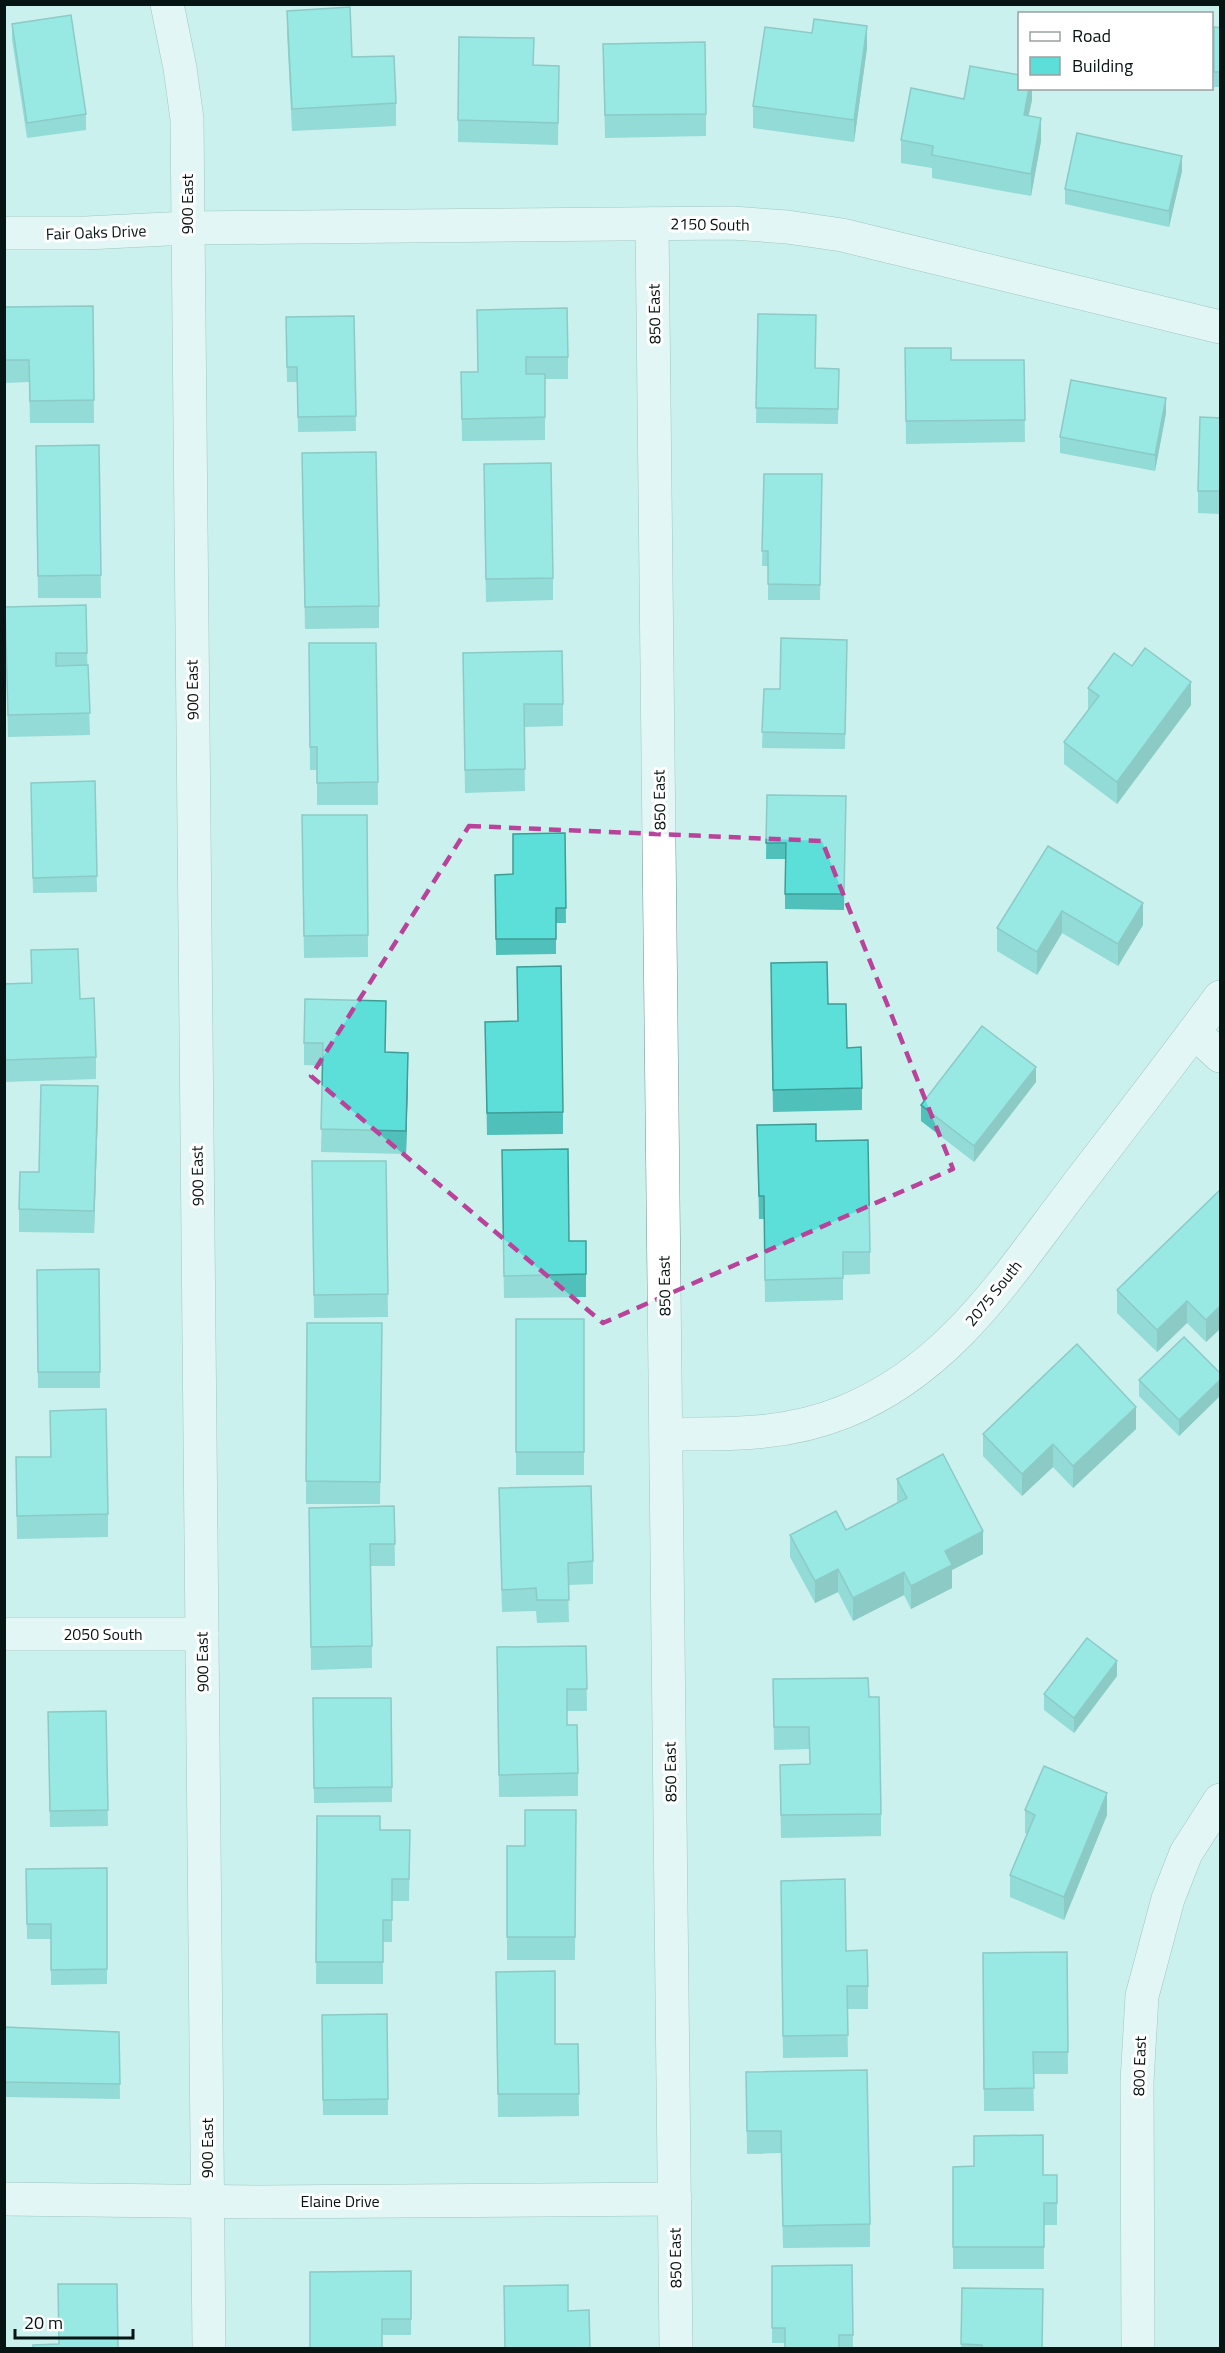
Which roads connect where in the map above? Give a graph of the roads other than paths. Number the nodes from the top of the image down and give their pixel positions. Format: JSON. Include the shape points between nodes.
{"nodes":[{"id":1,"x":167,"y":4,"type":"edge"},
{"id":2,"x":652,"y":224,"type":"junction"},
{"id":3,"x":187,"y":228,"type":"junction"},
{"id":4,"x":4,"y":233,"type":"edge"},
{"id":5,"x":1221,"y":327,"type":"edge"},
{"id":6,"x":1221,"y":997,"type":"edge"},
{"id":7,"x":1194,"y":1032,"type":"junction"},
{"id":8,"x":1221,"y":1056,"type":"edge"},
{"id":9,"x":666,"y":1434,"type":"junction"},
{"id":10,"x":4,"y":1634,"type":"edge"},
{"id":11,"x":202,"y":1634,"type":"junction"},
{"id":12,"x":1221,"y":1800,"type":"edge"},
{"id":13,"x":4,"y":2199,"type":"edge"},
{"id":14,"x":675,"y":2199,"type":"junction"},
{"id":15,"x":207,"y":2202,"type":"junction"},
{"id":16,"x":209,"y":2349,"type":"edge"},
{"id":17,"x":676,"y":2349,"type":"edge"},
{"id":18,"x":1138,"y":2349,"type":"edge"}],
"edges":[{"from":1,"to":3,"type":"street","name":"900 East","via":[[187,119]]},
{"from":2,"to":3,"type":"street","name":"2150 South"},
{"from":2,"to":5,"type":"street","name":"2150 South","via":[[732,223],[842,235]]},
{"from":2,"to":9,"type":"street","name":"850 East"},
{"from":3,"to":4,"type":"street","name":"Fair Oaks Drive"},
{"from":3,"to":11,"type":"street","name":"900 East"},
{"from":6,"to":7,"type":"street","name":"2075 South"},
{"from":7,"to":8,"type":"street"},
{"from":7,"to":9,"type":"street","name":"2075 South","via":[[981,1310],[906,1380],[844,1412],[789,1428],[742,1434]]},
{"from":9,"to":14,"type":"street","name":"850 East"},
{"from":10,"to":11,"type":"street","name":"2050 South"},
{"from":11,"to":15,"type":"street","name":"900 East"},
{"from":12,"to":18,"type":"street","name":"800 East","via":[[1186,1853],[1168,1899],[1143,1996],[1137,2082]]},
{"from":13,"to":15,"type":"street","name":"Elaine Drive"},
{"from":14,"to":15,"type":"street","name":"Elaine Drive"},
{"from":14,"to":17,"type":"street","name":"850 East"},
{"from":15,"to":16,"type":"street","name":"900 East"}]}
